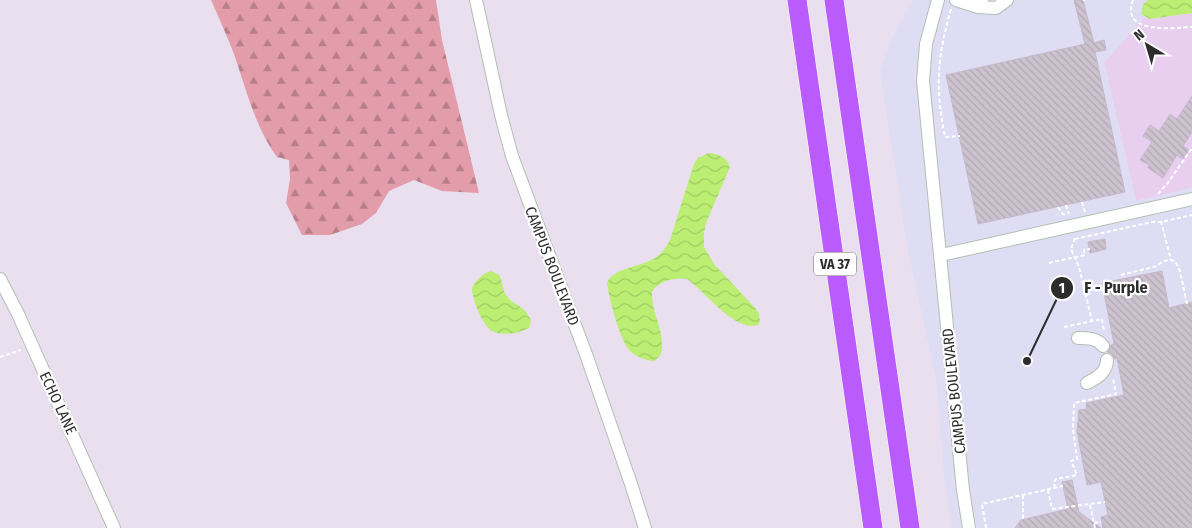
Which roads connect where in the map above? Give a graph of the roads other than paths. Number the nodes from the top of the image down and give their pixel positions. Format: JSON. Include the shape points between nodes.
{"nodes":[{"id":1,"x":476,"y":0,"type":"edge"},
{"id":2,"x":797,"y":0,"type":"edge"},
{"id":3,"x":834,"y":0,"type":"edge"},
{"id":4,"x":938,"y":0,"type":"edge"},
{"id":5,"x":1007,"y":0,"type":"edge"},
{"id":6,"x":954,"y":4,"type":"edge"},
{"id":7,"x":980,"y":4,"type":"edge"},
{"id":8,"x":1192,"y":200,"type":"edge"},
{"id":9,"x":941,"y":255,"type":"junction"},
{"id":10,"x":0,"y":279,"type":"edge"},
{"id":11,"x":1078,"y":338,"type":"dead end"},
{"id":12,"x":1104,"y":342,"type":"road end"},
{"id":13,"x":1109,"y":366,"type":"road end"},
{"id":14,"x":1087,"y":383,"type":"dead end"},
{"id":15,"x":114,"y":528,"type":"edge"},
{"id":16,"x":645,"y":528,"type":"edge"},
{"id":17,"x":873,"y":528,"type":"edge"},
{"id":18,"x":910,"y":528,"type":"edge"},
{"id":19,"x":969,"y":528,"type":"edge"}],
"edges":[{"from":1,"to":16,"type":"street","name":"CAMPUS BOULEVARD","via":[[513,162],[586,357]]},
{"from":2,"to":17,"type":"highway","number":"VA 37"},
{"from":3,"to":18,"type":"highway","number":"VA 37"},
{"from":4,"to":9,"type":"street","name":"CAMPUS BOULEVARD","via":[[926,44],[923,81]]},
{"from":5,"to":7,"type":"street","via":[[996,8]]},
{"from":6,"to":7,"type":"street"},
{"from":8,"to":9,"type":"street"},
{"from":9,"to":19,"type":"street","name":"CAMPUS BOULEVARD"},
{"from":10,"to":15,"type":"street","name":"ECHO LANE"},
{"from":11,"to":12,"type":"street"},
{"from":13,"to":14,"type":"street"}]}
